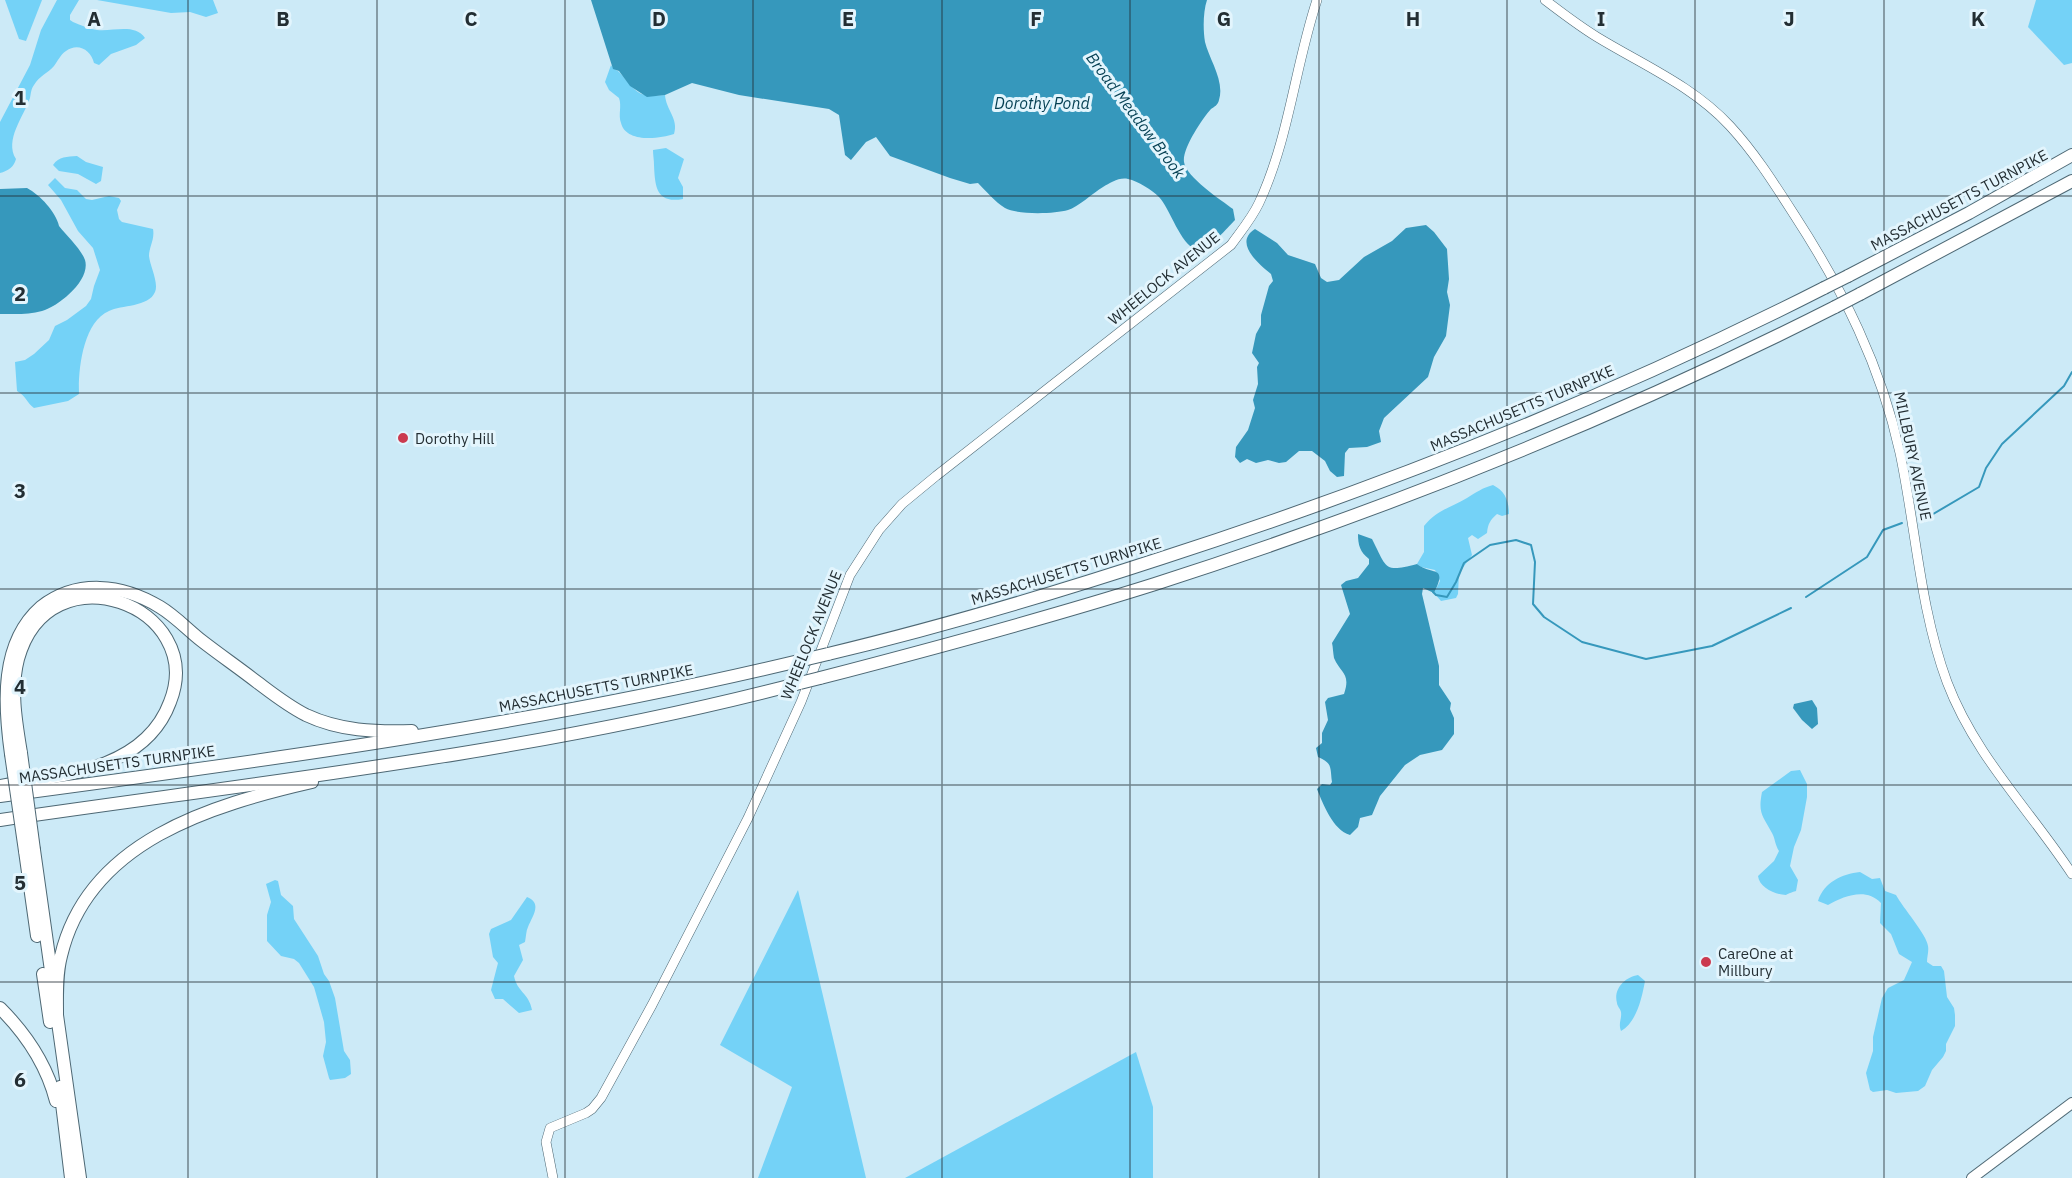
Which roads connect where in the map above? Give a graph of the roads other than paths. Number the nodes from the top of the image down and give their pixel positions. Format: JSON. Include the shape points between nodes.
{"nodes":[{"id":1,"x":1317,"y":0,"type":"edge"},
{"id":2,"x":1545,"y":0,"type":"edge"},
{"id":3,"x":2072,"y":155,"type":"edge"},
{"id":4,"x":2072,"y":181,"type":"edge"},
{"id":5,"x":461,"y":729,"type":"junction"},
{"id":6,"x":16,"y":754,"type":"junction"},
{"id":7,"x":407,"y":761,"type":"junction"},
{"id":8,"x":0,"y":786,"type":"edge"},
{"id":9,"x":0,"y":796,"type":"edge"},
{"id":10,"x":0,"y":820,"type":"edge"},
{"id":11,"x":30,"y":850,"type":"junction"},
{"id":12,"x":2072,"y":874,"type":"edge"},
{"id":13,"x":0,"y":1008,"type":"edge"},
{"id":14,"x":57,"y":1014,"type":"junction"},
{"id":15,"x":2072,"y":1103,"type":"edge"},
{"id":16,"x":65,"y":1138,"type":"junction"},
{"id":17,"x":71,"y":1178,"type":"edge"},
{"id":18,"x":81,"y":1178,"type":"edge"},
{"id":19,"x":553,"y":1178,"type":"edge"},
{"id":20,"x":1971,"y":1178,"type":"edge"}],
"edges":[{"from":1,"to":19,"type":"street","name":"WHEELOCK AVENUE","via":[[1272,172],[1259,204],[1231,245],[902,504],[864,552],[843,591],[801,702],[758,797],[638,1032],[592,1109],[548,1131]]},
{"from":2,"to":12,"type":"street","name":"MILLBURY AVENUE","via":[[1598,38],[1681,85],[1710,107],[1751,151],[1826,265],[1864,340],[1886,399],[1927,605],[1948,683],[1988,761]]},
{"from":3,"to":5,"type":"highway","name":"MASSACHUSETTS TURNPIKE","bridge":true,"via":[[1970,213],[1725,336],[1594,396],[1313,507],[1081,585],[828,654],[694,685]]},
{"from":4,"to":7,"type":"highway","bridge":true,"via":[[1860,294],[1624,406],[1517,452],[1247,554],[1077,608],[800,683],[575,732]]},
{"from":5,"to":6,"type":"highway","via":[[354,730],[329,725],[290,707],[161,608],[121,590],[86,588],[49,601],[14,640],[4,679],[5,710]]},
{"from":5,"to":9,"type":"highway","name":"MASSACHUSETTS TURNPIKE"},
{"from":6,"to":8,"type":"highway","via":[[14,680],[25,639],[35,624],[64,603],[87,597],[122,602],[149,617],[168,644],[175,672],[173,696],[156,729],[140,744],[106,762],[68,774]]},
{"from":6,"to":11,"type":"highway","bridge":true},
{"from":7,"to":10,"type":"highway"},
{"from":7,"to":14,"type":"highway","via":[[226,804],[159,834],[128,855],[94,887],[72,922],[58,972]]},
{"from":11,"to":14,"type":"highway"},
{"from":11,"to":16,"type":"highway"},
{"from":13,"to":16,"type":"highway","via":[[42,1065]]},
{"from":14,"to":18,"type":"highway"},
{"from":15,"to":20,"type":"main road"},
{"from":16,"to":17,"type":"highway"}]}
